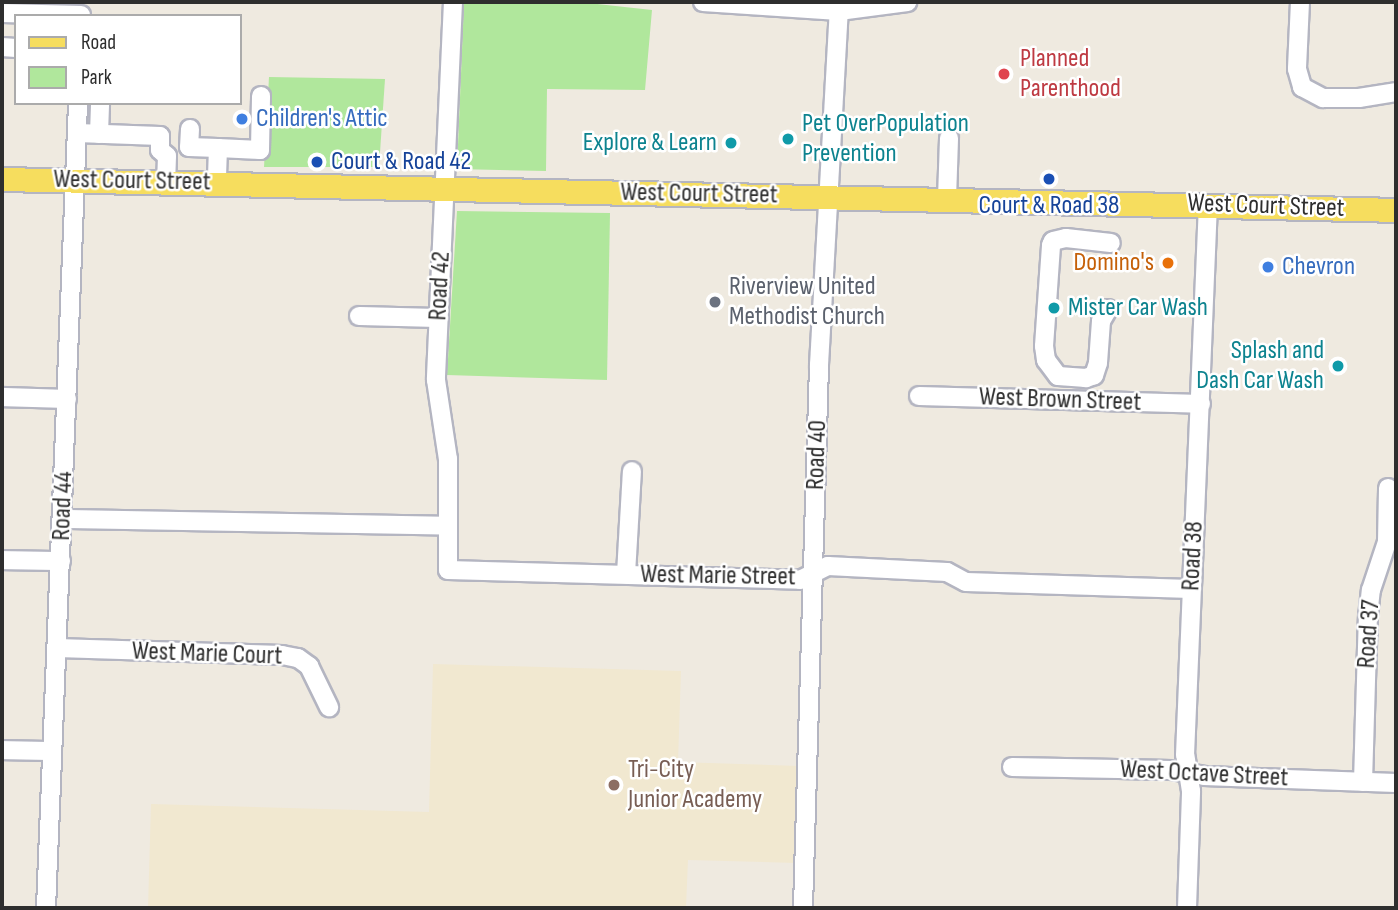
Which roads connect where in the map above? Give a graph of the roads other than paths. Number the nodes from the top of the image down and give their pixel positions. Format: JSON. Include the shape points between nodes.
{"nodes":[{"id":1,"x":453,"y":2,"type":"edge"},
{"id":2,"x":703,"y":2,"type":"edge"},
{"id":3,"x":908,"y":2,"type":"edge"},
{"id":4,"x":1300,"y":2,"type":"edge"},
{"id":5,"x":839,"y":6,"type":"edge"},
{"id":6,"x":2,"y":13,"type":"edge"},
{"id":7,"x":42,"y":14,"type":"edge"},
{"id":8,"x":1396,"y":92,"type":"edge"},
{"id":9,"x":261,"y":96,"type":"dead end"},
{"id":10,"x":78,"y":105,"type":"edge"},
{"id":11,"x":100,"y":105,"type":"edge"},
{"id":12,"x":190,"y":129,"type":"dead end"},
{"id":13,"x":77,"y":133,"type":"junction"},
{"id":14,"x":99,"y":134,"type":"junction"},
{"id":15,"x":949,"y":138,"type":"dead end"},
{"id":16,"x":218,"y":148,"type":"junction"},
{"id":17,"x":2,"y":179,"type":"edge"},
{"id":18,"x":75,"y":180,"type":"junction"},
{"id":19,"x":166,"y":182,"type":"junction"},
{"id":20,"x":217,"y":183,"type":"junction"},
{"id":21,"x":444,"y":190,"type":"junction"},
{"id":22,"x":829,"y":196,"type":"junction"},
{"id":23,"x":947,"y":198,"type":"junction"},
{"id":24,"x":1208,"y":204,"type":"junction"},
{"id":25,"x":1396,"y":210,"type":"edge"},
{"id":26,"x":1111,"y":243,"type":"dead end"},
{"id":27,"x":1108,"y":309,"type":"dead end"},
{"id":28,"x":359,"y":316,"type":"dead end"},
{"id":29,"x":438,"y":318,"type":"junction"},
{"id":30,"x":919,"y":396,"type":"dead end"},
{"id":31,"x":2,"y":397,"type":"edge"},
{"id":32,"x":67,"y":399,"type":"junction"},
{"id":33,"x":1201,"y":404,"type":"junction"},
{"id":34,"x":632,"y":471,"type":"dead end"},
{"id":35,"x":1388,"y":488,"type":"dead end"},
{"id":36,"x":63,"y":519,"type":"junction"},
{"id":37,"x":448,"y":526,"type":"junction"},
{"id":38,"x":2,"y":559,"type":"edge"},
{"id":39,"x":61,"y":561,"type":"junction"},
{"id":40,"x":448,"y":570,"type":"joint"},
{"id":41,"x":626,"y":574,"type":"junction"},
{"id":42,"x":813,"y":574,"type":"junction"},
{"id":43,"x":1191,"y":589,"type":"junction"},
{"id":44,"x":57,"y":648,"type":"junction"},
{"id":45,"x":329,"y":707,"type":"dead end"},
{"id":46,"x":2,"y":750,"type":"edge"},
{"id":47,"x":52,"y":751,"type":"junction"},
{"id":48,"x":1012,"y":767,"type":"dead end"},
{"id":49,"x":1188,"y":773,"type":"junction"},
{"id":50,"x":1363,"y":782,"type":"junction"},
{"id":51,"x":1396,"y":783,"type":"edge"},
{"id":52,"x":46,"y":908,"type":"edge"},
{"id":53,"x":803,"y":908,"type":"edge"},
{"id":54,"x":1187,"y":908,"type":"edge"}],
"edges":[{"from":1,"to":21,"type":"street","name":"Road 42"},
{"from":2,"to":5,"type":"street"},
{"from":3,"to":5,"type":"street"},
{"from":4,"to":8,"type":"street","via":[[1297,69],[1302,87],[1324,98]]},
{"from":5,"to":22,"type":"street","name":"Road 40"},
{"from":6,"to":7,"type":"street"},
{"from":9,"to":16,"type":"street","via":[[260,150]]},
{"from":10,"to":13,"type":"street","name":"Road 44"},
{"from":11,"to":14,"type":"street"},
{"from":12,"to":16,"type":"street","via":[[189,147]]},
{"from":13,"to":14,"type":"street"},
{"from":13,"to":18,"type":"street","name":"Road 44"},
{"from":14,"to":19,"type":"street","via":[[160,136],[160,150],[167,156]]},
{"from":15,"to":23,"type":"street"},
{"from":16,"to":20,"type":"street"},
{"from":17,"to":18,"type":"main road","name":"West Court Street"},
{"from":18,"to":19,"type":"main road","name":"West Court Street"},
{"from":18,"to":32,"type":"street","name":"Road 44"},
{"from":19,"to":20,"type":"main road","name":"West Court Street"},
{"from":20,"to":21,"type":"main road","name":"West Court Street"},
{"from":21,"to":22,"type":"main road","name":"West Court Street"},
{"from":21,"to":29,"type":"street","name":"Road 42"},
{"from":22,"to":23,"type":"main road","name":"West Court Street"},
{"from":22,"to":42,"type":"street","name":"Road 40"},
{"from":23,"to":24,"type":"main road","name":"West Court Street"},
{"from":24,"to":25,"type":"main road","name":"West Court Street"},
{"from":24,"to":33,"type":"street","name":"Road 38"},
{"from":26,"to":27,"type":"street","via":[[1058,239],[1051,245],[1044,346],[1045,360],[1054,373],[1094,375],[1101,321]]},
{"from":28,"to":29,"type":"street"},
{"from":29,"to":37,"type":"street","name":"Road 42","via":[[436,380],[448,458]]},
{"from":30,"to":33,"type":"street","name":"West Brown Street"},
{"from":31,"to":32,"type":"street"},
{"from":32,"to":36,"type":"street","name":"Road 44"},
{"from":33,"to":43,"type":"street","name":"Road 38"},
{"from":34,"to":41,"type":"street"},
{"from":35,"to":50,"type":"street","name":"Road 37","via":[[1387,542],[1371,590],[1368,617]]},
{"from":36,"to":37,"type":"street"},
{"from":36,"to":39,"type":"street","name":"Road 44"},
{"from":37,"to":40,"type":"street","name":"Road 42"},
{"from":38,"to":39,"type":"street"},
{"from":39,"to":44,"type":"street","name":"Road 44"},
{"from":40,"to":41,"type":"street","name":"West Marie Street"},
{"from":41,"to":42,"type":"street","name":"West Marie Street","via":[[800,580]]},
{"from":42,"to":43,"type":"street","name":"West Marie Street","via":[[828,566],[947,572],[966,582]]},
{"from":42,"to":53,"type":"street","name":"Road 40"},
{"from":43,"to":49,"type":"street","name":"Road 38"},
{"from":44,"to":45,"type":"street","name":"West Marie Court","via":[[290,656],[309,666]]},
{"from":44,"to":47,"type":"street","name":"Road 44"},
{"from":46,"to":47,"type":"street"},
{"from":47,"to":52,"type":"street","name":"Road 44"},
{"from":48,"to":49,"type":"street","name":"West Octave Street"},
{"from":49,"to":50,"type":"street","name":"West Octave Street"},
{"from":49,"to":54,"type":"street","name":"Road 38"},
{"from":50,"to":51,"type":"street","name":"West Octave Street"}]}
